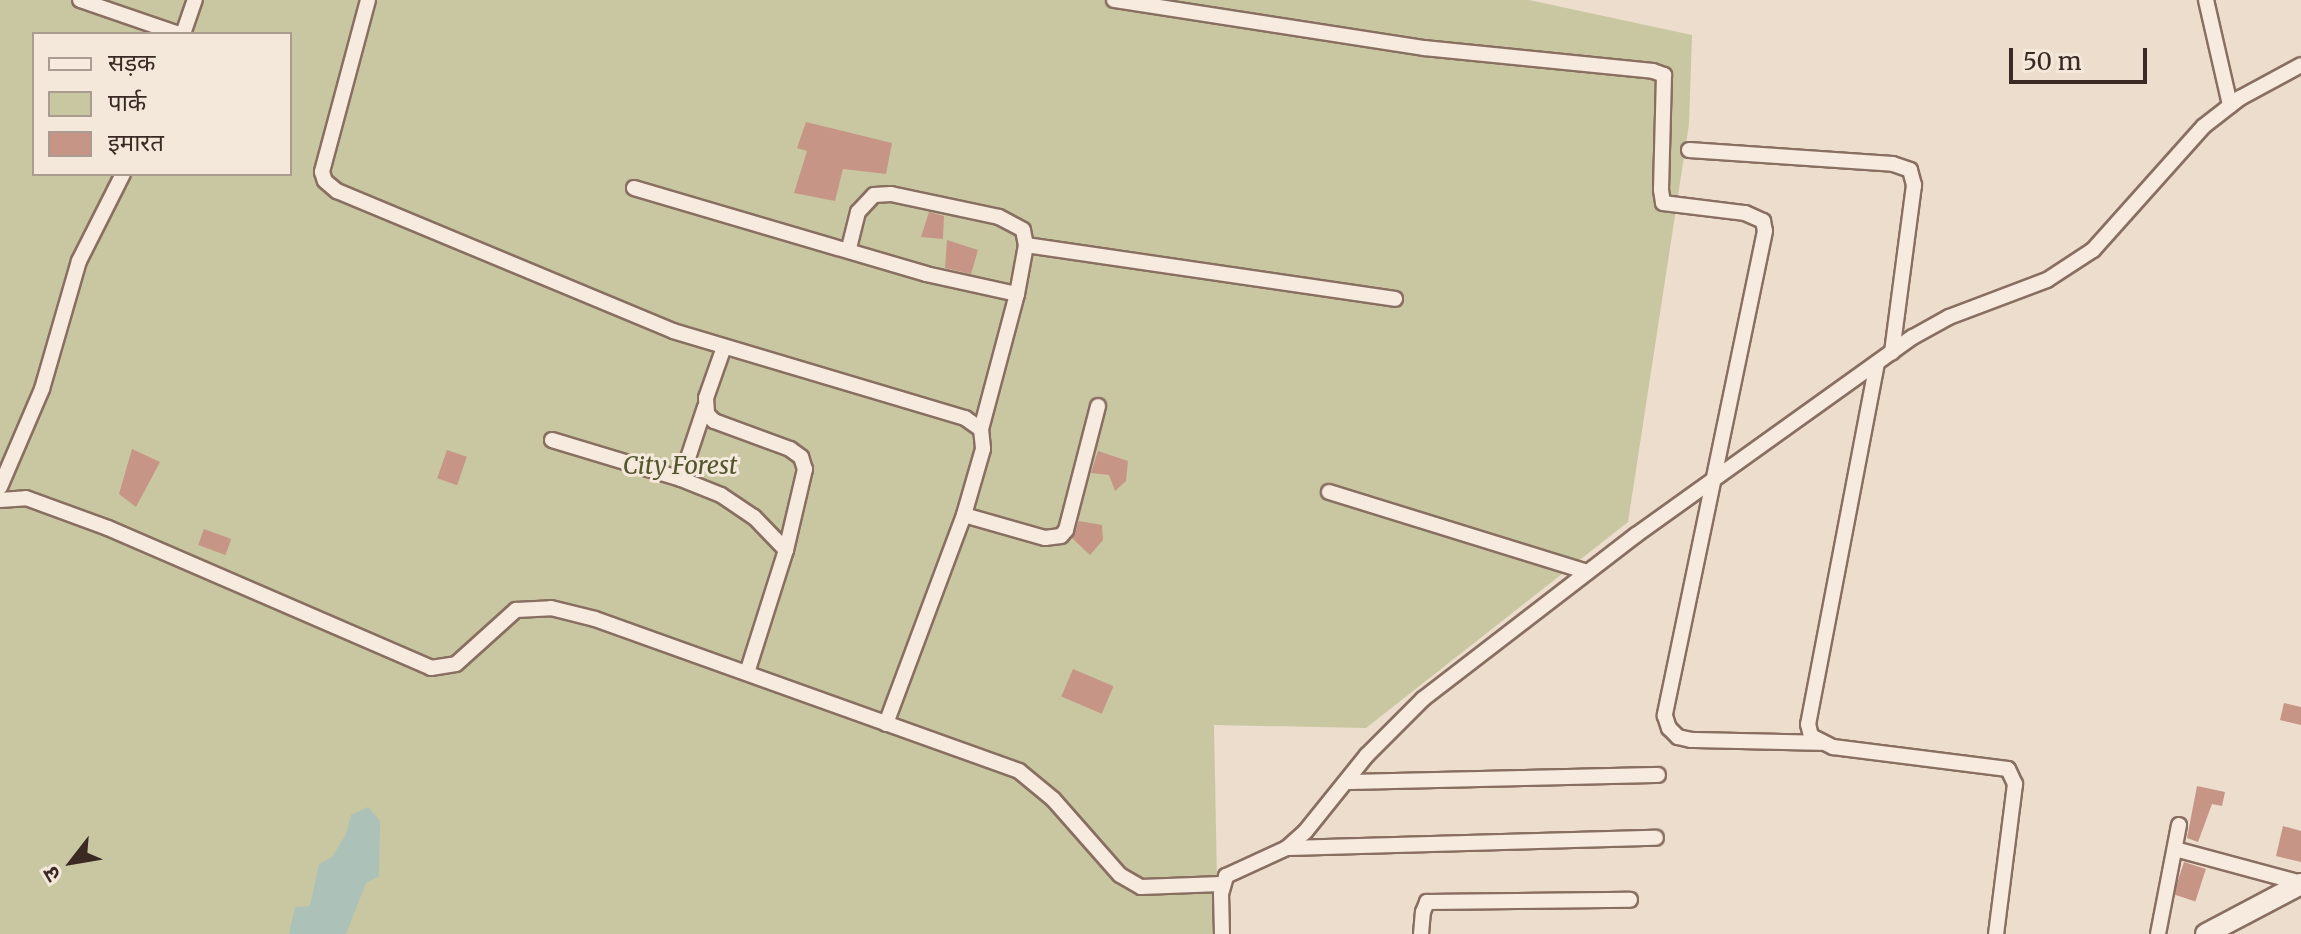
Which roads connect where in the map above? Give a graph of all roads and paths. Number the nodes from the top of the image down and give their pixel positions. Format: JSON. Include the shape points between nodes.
{"nodes":[{"id":1,"x":80,"y":0,"type":"edge"},
{"id":2,"x":195,"y":0,"type":"edge"},
{"id":3,"x":368,"y":0,"type":"edge"},
{"id":4,"x":1117,"y":0,"type":"edge"},
{"id":5,"x":2206,"y":0,"type":"edge"},
{"id":6,"x":175,"y":32,"type":"edge"},
{"id":7,"x":182,"y":32,"type":"edge"},
{"id":8,"x":2301,"y":65,"type":"edge"},
{"id":9,"x":2230,"y":105,"type":"junction"},
{"id":10,"x":1689,"y":150,"type":"dead end"},
{"id":11,"x":122,"y":176,"type":"edge"},
{"id":12,"x":634,"y":188,"type":"dead end"},
{"id":13,"x":1026,"y":245,"type":"junction"},
{"id":14,"x":849,"y":248,"type":"junction"},
{"id":15,"x":1017,"y":294,"type":"junction"},
{"id":16,"x":1395,"y":299,"type":"dead end"},
{"id":17,"x":724,"y":347,"type":"junction"},
{"id":18,"x":1892,"y":353,"type":"junction"},
{"id":19,"x":1877,"y":363,"type":"junction"},
{"id":20,"x":1098,"y":406,"type":"dead end"},
{"id":21,"x":705,"y":407,"type":"junction"},
{"id":22,"x":981,"y":429,"type":"junction"},
{"id":23,"x":552,"y":440,"type":"dead end"},
{"id":24,"x":1716,"y":477,"type":"junction"},
{"id":25,"x":681,"y":479,"type":"junction"},
{"id":26,"x":0,"y":487,"type":"edge"},
{"id":27,"x":1329,"y":492,"type":"dead end"},
{"id":28,"x":0,"y":500,"type":"edge"},
{"id":29,"x":964,"y":515,"type":"junction"},
{"id":30,"x":786,"y":550,"type":"junction"},
{"id":31,"x":1587,"y":572,"type":"junction"},
{"id":32,"x":747,"y":673,"type":"junction"},
{"id":33,"x":886,"y":724,"type":"junction"},
{"id":34,"x":1821,"y":743,"type":"junction"},
{"id":35,"x":1658,"y":775,"type":"dead end"},
{"id":36,"x":1346,"y":782,"type":"junction"},
{"id":37,"x":2179,"y":825,"type":"dead end"},
{"id":38,"x":1656,"y":838,"type":"dead end"},
{"id":39,"x":1287,"y":848,"type":"junction"},
{"id":40,"x":2175,"y":849,"type":"junction"},
{"id":41,"x":1221,"y":884,"type":"junction"},
{"id":42,"x":2301,"y":884,"type":"edge"},
{"id":43,"x":1630,"y":900,"type":"dead end"},
{"id":44,"x":1222,"y":934,"type":"edge"},
{"id":45,"x":1421,"y":934,"type":"edge"},
{"id":46,"x":1996,"y":934,"type":"edge"},
{"id":47,"x":2158,"y":934,"type":"edge"},
{"id":48,"x":2206,"y":934,"type":"edge"}],
"edges":[{"from":1,"to":6,"type":"street"},
{"from":2,"to":7,"type":"street"},
{"from":3,"to":17,"type":"street","via":[[324,161],[325,181],[337,191],[627,313]]},
{"from":4,"to":24,"type":"street","via":[[1424,48],[1664,75],[1663,203],[1745,213],[1763,221],[1765,231]]},
{"from":5,"to":9,"type":"street"},
{"from":8,"to":9,"type":"street"},
{"from":9,"to":18,"type":"street","via":[[2183,148],[2093,250],[2047,280],[1930,326]]},
{"from":10,"to":18,"type":"street","via":[[1893,164],[1910,170],[1914,185]]},
{"from":11,"to":26,"type":"street","via":[[79,261],[42,389]]},
{"from":12,"to":14,"type":"street"},
{"from":13,"to":14,"type":"street","via":[[1023,230],[999,217],[891,194],[865,200]]},
{"from":13,"to":15,"type":"street"},
{"from":13,"to":16,"type":"street"},
{"from":14,"to":15,"type":"street","via":[[926,274]]},
{"from":15,"to":22,"type":"street"},
{"from":17,"to":21,"type":"street"},
{"from":17,"to":22,"type":"street","via":[[965,418]]},
{"from":18,"to":19,"type":"street"},
{"from":19,"to":24,"type":"street"},
{"from":19,"to":34,"type":"street","via":[[1808,724],[1811,736]]},
{"from":20,"to":29,"type":"street","via":[[1061,536],[1045,538]]},
{"from":21,"to":25,"type":"street"},
{"from":21,"to":30,"type":"street","via":[[714,421],[801,457],[804,485]]},
{"from":22,"to":29,"type":"street","via":[[983,449]]},
{"from":23,"to":25,"type":"street"},
{"from":24,"to":31,"type":"street"},
{"from":24,"to":34,"type":"street","via":[[1666,705],[1669,728],[1691,740]]},
{"from":25,"to":30,"type":"street","via":[[738,506]]},
{"from":27,"to":31,"type":"street"},
{"from":28,"to":32,"type":"street","via":[[26,498],[108,528],[431,668],[456,664],[506,616],[532,608],[574,612]]},
{"from":29,"to":33,"type":"street"},
{"from":30,"to":32,"type":"street"},
{"from":31,"to":36,"type":"street","via":[[1423,699]]},
{"from":32,"to":33,"type":"street"},
{"from":33,"to":41,"type":"street","via":[[1019,771],[1053,799],[1120,875],[1141,887]]},
{"from":34,"to":46,"type":"street","via":[[2008,769],[2015,784]]},
{"from":35,"to":36,"type":"street"},
{"from":36,"to":39,"type":"street"},
{"from":37,"to":40,"type":"street"},
{"from":38,"to":39,"type":"street"},
{"from":39,"to":41,"type":"street","via":[[1235,871]]},
{"from":40,"to":42,"type":"street"},
{"from":40,"to":47,"type":"street"},
{"from":41,"to":44,"type":"street"},
{"from":42,"to":48,"type":"street"},
{"from":43,"to":45,"type":"street","via":[[1427,902]]}]}
